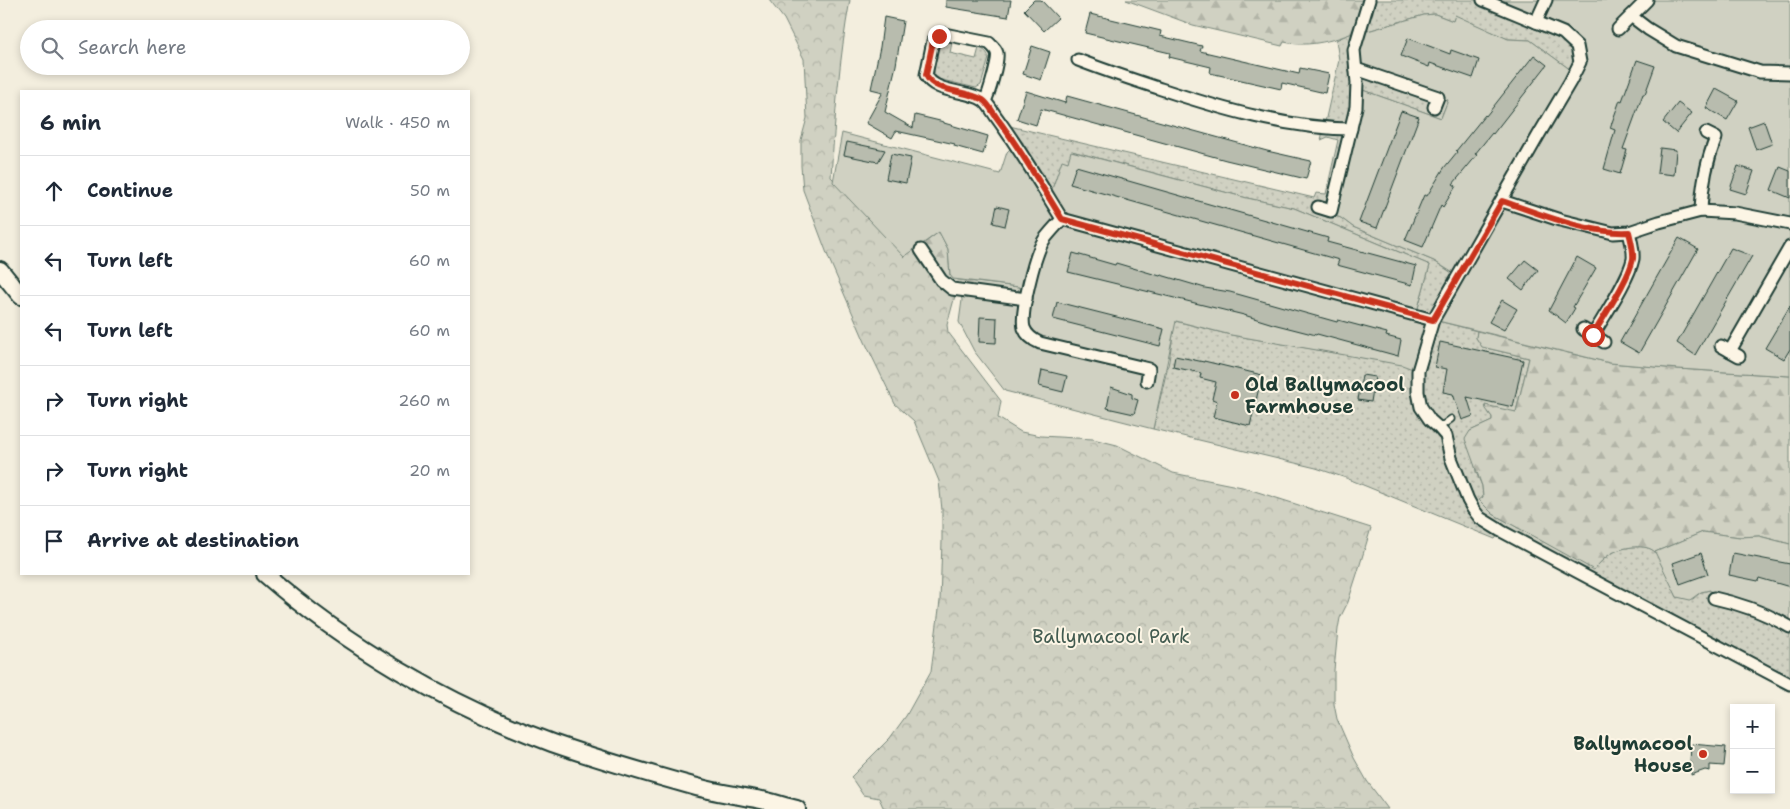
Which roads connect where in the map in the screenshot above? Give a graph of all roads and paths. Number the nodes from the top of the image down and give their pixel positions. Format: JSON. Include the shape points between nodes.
{"nodes":[{"id":1,"x":1369,"y":0,"type":"edge"},
{"id":2,"x":1483,"y":0,"type":"edge"},
{"id":3,"x":1546,"y":0,"type":"edge"},
{"id":4,"x":1647,"y":0,"type":"edge"},
{"id":5,"x":1631,"y":16,"type":"junction"},
{"id":6,"x":1536,"y":22,"type":"junction"},
{"id":7,"x":1618,"y":29,"type":"dead end"},
{"id":8,"x":1078,"y":60,"type":"dead end"},
{"id":9,"x":1356,"y":69,"type":"junction"},
{"id":10,"x":1790,"y":73,"type":"edge"},
{"id":11,"x":985,"y":101,"type":"junction"},
{"id":12,"x":1434,"y":107,"type":"dead end"},
{"id":13,"x":1351,"y":129,"type":"junction"},
{"id":14,"x":1715,"y":137,"type":"dead end"},
{"id":15,"x":1502,"y":201,"type":"junction"},
{"id":16,"x":1318,"y":207,"type":"dead end"},
{"id":17,"x":1701,"y":211,"type":"junction"},
{"id":18,"x":1062,"y":219,"type":"junction"},
{"id":19,"x":1790,"y":224,"type":"edge"},
{"id":20,"x":1629,"y":232,"type":"junction"},
{"id":21,"x":1790,"y":247,"type":"edge"},
{"id":22,"x":921,"y":250,"type":"dead end"},
{"id":23,"x":0,"y":270,"type":"edge"},
{"id":24,"x":20,"y":295,"type":"edge"},
{"id":25,"x":1026,"y":299,"type":"junction"},
{"id":26,"x":1433,"y":320,"type":"junction"},
{"id":27,"x":1604,"y":342,"type":"dead end"},
{"id":28,"x":1730,"y":351,"type":"dead end"},
{"id":29,"x":1147,"y":381,"type":"dead end"},
{"id":30,"x":1451,"y":419,"type":"dead end"},
{"id":31,"x":1439,"y":428,"type":"junction"},
{"id":32,"x":266,"y":575,"type":"edge"},
{"id":33,"x":1714,"y":598,"type":"dead end"},
{"id":34,"x":1790,"y":628,"type":"edge"},
{"id":35,"x":1790,"y":684,"type":"edge"},
{"id":36,"x":797,"y":809,"type":"edge"}],
"edges":[{"from":1,"to":9,"type":"street","via":[[1354,50]]},
{"from":2,"to":6,"type":"street"},
{"from":3,"to":6,"type":"street"},
{"from":4,"to":5,"type":"street"},
{"from":5,"to":7,"type":"street"},
{"from":5,"to":10,"type":"street","via":[[1676,46],[1760,72]]},
{"from":6,"to":15,"type":"street","via":[[1571,39],[1577,46],[1580,62]]},
{"from":8,"to":13,"type":"street","via":[[1215,107],[1289,123]]},
{"from":9,"to":12,"type":"street","via":[[1438,97]]},
{"from":9,"to":13,"type":"street","via":[[1356,107]]},
{"from":11,"to":11,"type":"street","via":[[998,56],[994,48],[989,43],[944,34],[939,36],[933,41],[926,75],[928,80],[935,86]]},
{"from":11,"to":18,"type":"street"},
{"from":13,"to":16,"type":"street","via":[[1331,211]]},
{"from":14,"to":17,"type":"street","via":[[1702,185]]},
{"from":15,"to":20,"type":"street","via":[[1613,233]]},
{"from":15,"to":26,"type":"street"},
{"from":17,"to":19,"type":"street","via":[[1735,213]]},
{"from":17,"to":20,"type":"street"},
{"from":18,"to":25,"type":"street","via":[[1043,241]]},
{"from":18,"to":26,"type":"street"},
{"from":20,"to":27,"type":"street","via":[[1633,246],[1629,272],[1588,332]]},
{"from":21,"to":28,"type":"street"},
{"from":22,"to":25,"type":"street","via":[[941,280],[952,289]]},
{"from":23,"to":24,"type":"main road"},
{"from":25,"to":29,"type":"street","via":[[1022,318],[1031,339],[1150,369]]},
{"from":26,"to":31,"type":"street","via":[[1418,371],[1418,392],[1422,407]]},
{"from":30,"to":31,"type":"lane"},
{"from":31,"to":35,"type":"street","via":[[1446,436],[1472,510],[1489,524]]},
{"from":32,"to":36,"type":"main road","via":[[298,603],[405,674],[492,718],[622,766],[695,787]]},
{"from":33,"to":34,"type":"street","via":[[1760,612]]}]}
